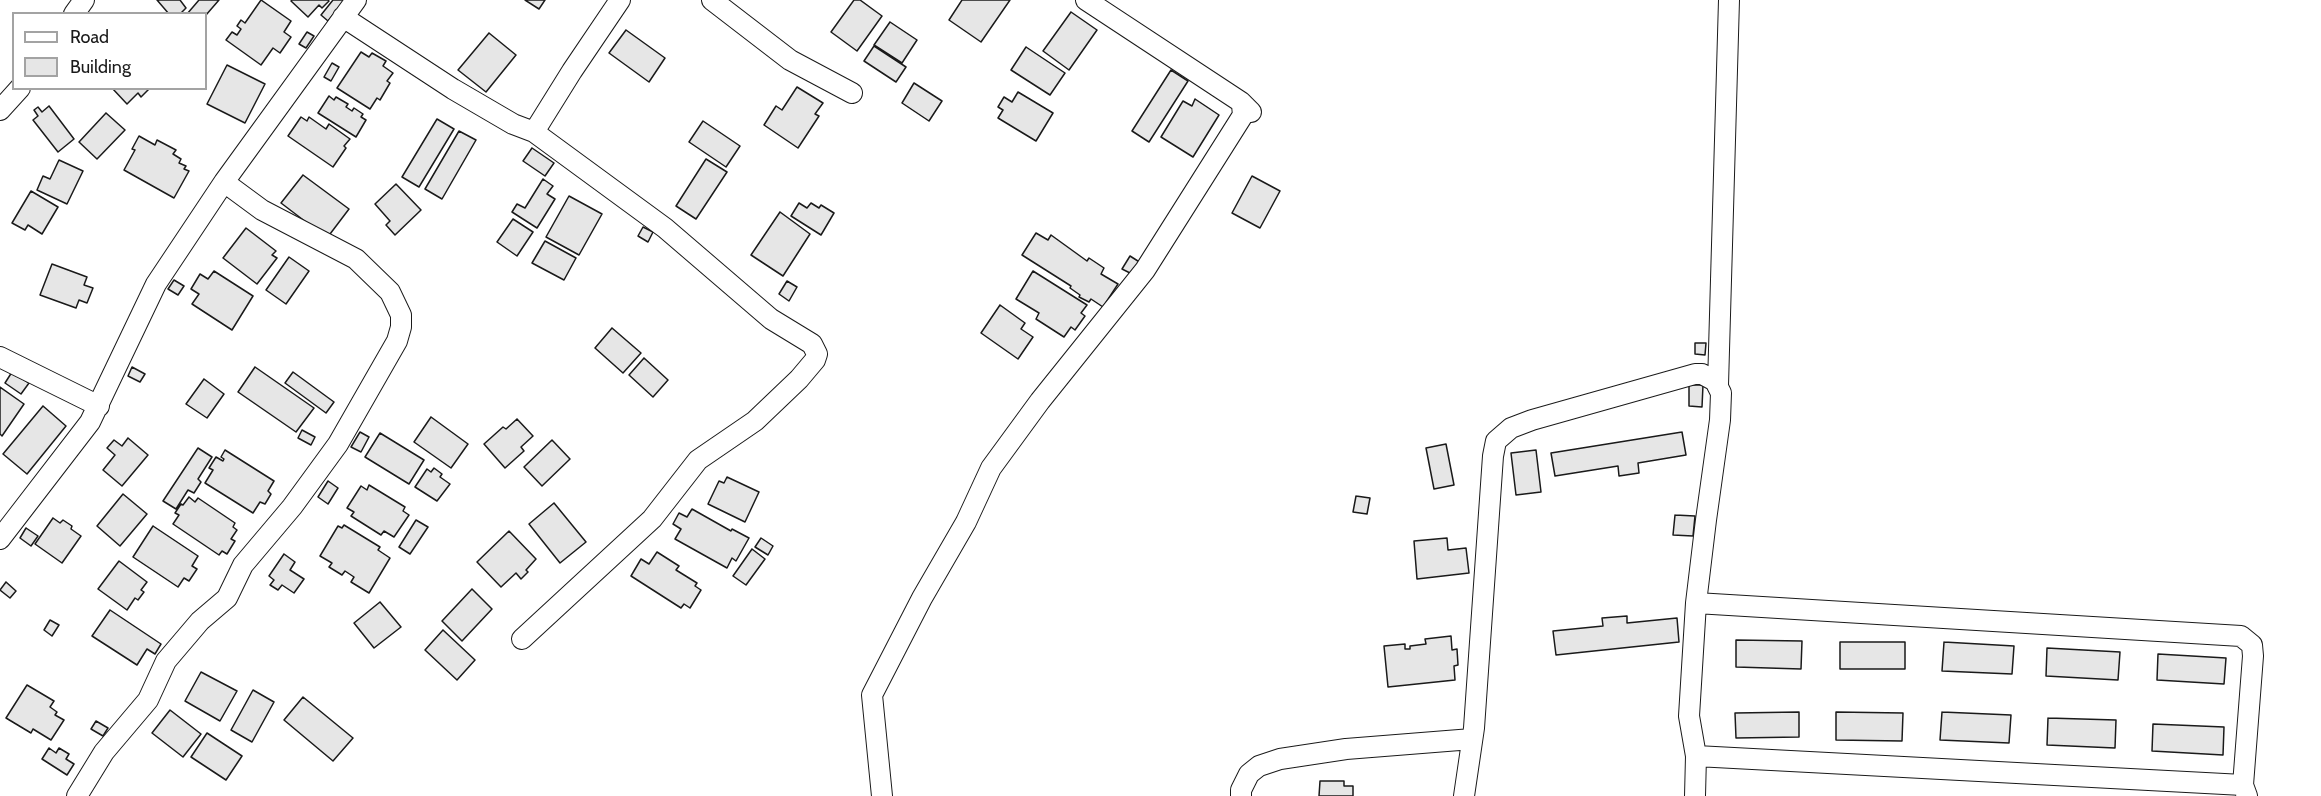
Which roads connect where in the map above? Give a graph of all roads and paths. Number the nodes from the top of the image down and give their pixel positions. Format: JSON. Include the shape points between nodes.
{"nodes":[{"id":1,"x":356,"y":0,"type":"edge"},
{"id":2,"x":620,"y":0,"type":"edge"},
{"id":3,"x":712,"y":0,"type":"edge"},
{"id":4,"x":1086,"y":0,"type":"edge"},
{"id":5,"x":1729,"y":0,"type":"edge"},
{"id":6,"x":343,"y":17,"type":"junction"},
{"id":7,"x":18,"y":90,"type":"edge"},
{"id":8,"x":852,"y":93,"type":"dead end"},
{"id":9,"x":0,"y":110,"type":"edge"},
{"id":10,"x":534,"y":132,"type":"junction"},
{"id":11,"x":224,"y":182,"type":"junction"},
{"id":12,"x":0,"y":357,"type":"edge"},
{"id":13,"x":1718,"y":385,"type":"junction"},
{"id":14,"x":99,"y":406,"type":"junction"},
{"id":15,"x":0,"y":539,"type":"edge"},
{"id":16,"x":1696,"y":603,"type":"junction"},
{"id":17,"x":522,"y":639,"type":"dead end"},
{"id":18,"x":1472,"y":739,"type":"junction"},
{"id":19,"x":1696,"y":756,"type":"junction"},
{"id":20,"x":2245,"y":790,"type":"edge"},
{"id":21,"x":77,"y":796,"type":"edge"},
{"id":22,"x":882,"y":796,"type":"edge"},
{"id":23,"x":1241,"y":796,"type":"edge"},
{"id":24,"x":1464,"y":796,"type":"edge"},
{"id":25,"x":1695,"y":796,"type":"edge"}],
"edges":[{"from":1,"to":6,"type":"street"},
{"from":2,"to":10,"type":"street"},
{"from":3,"to":8,"type":"street","via":[[790,60]]},
{"from":4,"to":22,"type":"street","via":[[1241,102],[1251,112],[1242,105],[1243,115],[1145,270],[991,468],[872,695]]},
{"from":5,"to":13,"type":"street"},
{"from":6,"to":10,"type":"street","via":[[453,88]]},
{"from":6,"to":11,"type":"street"},
{"from":7,"to":9,"type":"street"},
{"from":10,"to":17,"type":"street","via":[[666,228],[771,319],[812,344],[817,354],[799,379],[755,421],[698,460],[652,519]]},
{"from":11,"to":14,"type":"street","via":[[156,284]]},
{"from":11,"to":21,"type":"street","via":[[262,210],[356,260],[390,292],[401,315],[401,327],[397,341],[338,444],[243,566],[227,598],[200,621],[166,661],[148,700],[104,752]]},
{"from":12,"to":14,"type":"street"},
{"from":13,"to":16,"type":"street","via":[[1720,420]]},
{"from":13,"to":18,"type":"street","via":[[1709,376],[1695,374],[1532,420],[1511,428],[1496,441]]},
{"from":14,"to":15,"type":"street"},
{"from":16,"to":19,"type":"street","via":[[1689,716]]},
{"from":16,"to":20,"type":"street","via":[[2241,636],[2252,645],[2253,656]]},
{"from":18,"to":23,"type":"street","via":[[1346,749],[1280,759],[1249,774]]},
{"from":18,"to":24,"type":"street"},
{"from":19,"to":20,"type":"street"},
{"from":19,"to":25,"type":"street"}]}
